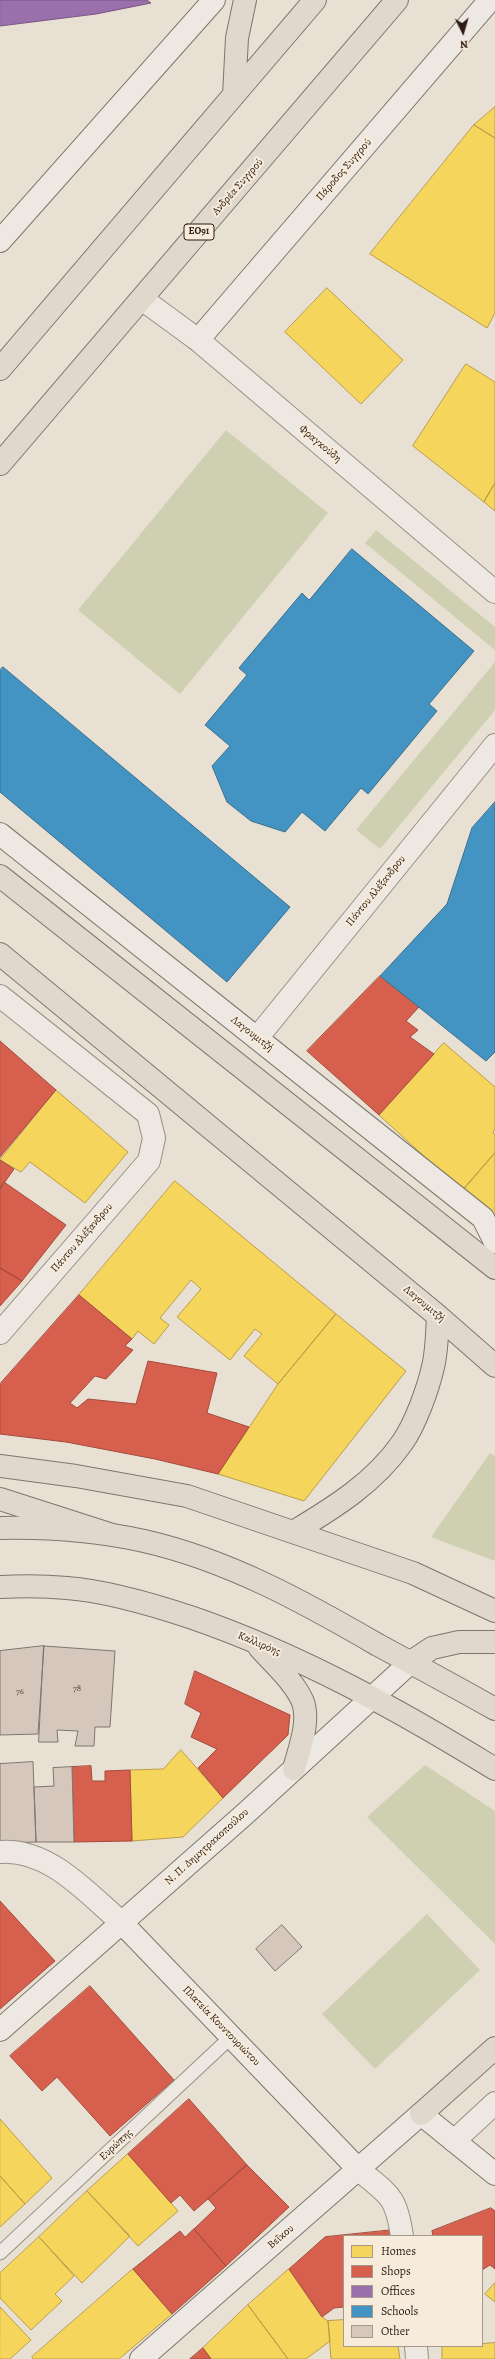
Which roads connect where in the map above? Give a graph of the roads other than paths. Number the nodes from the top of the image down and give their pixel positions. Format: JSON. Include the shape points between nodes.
{"nodes":[{"id":1,"x":214,"y":0,"type":"edge"},
{"id":2,"x":245,"y":0,"type":"edge"},
{"id":3,"x":315,"y":0,"type":"edge"},
{"id":4,"x":397,"y":0,"type":"edge"},
{"id":5,"x":490,"y":0,"type":"edge"},
{"id":6,"x":234,"y":95,"type":"junction"},
{"id":7,"x":0,"y":241,"type":"edge"},
{"id":8,"x":142,"y":299,"type":"junction"},
{"id":9,"x":198,"y":340,"type":"junction"},
{"id":10,"x":0,"y":369,"type":"edge"},
{"id":11,"x":0,"y":464,"type":"edge"},
{"id":12,"x":495,"y":592,"type":"edge"},
{"id":13,"x":495,"y":745,"type":"edge"},
{"id":14,"x":0,"y":834,"type":"edge"},
{"id":15,"x":0,"y":876,"type":"edge"},
{"id":16,"x":0,"y":954,"type":"edge"},
{"id":17,"x":0,"y":996,"type":"edge"},
{"id":18,"x":257,"y":1038,"type":"junction"},
{"id":19,"x":495,"y":1242,"type":"edge"},
{"id":20,"x":495,"y":1268,"type":"edge"},
{"id":21,"x":438,"y":1316,"type":"junction"},
{"id":22,"x":0,"y":1333,"type":"edge"},
{"id":23,"x":495,"y":1366,"type":"edge"},
{"id":24,"x":0,"y":1466,"type":"edge"},
{"id":25,"x":0,"y":1499,"type":"edge"},
{"id":26,"x":0,"y":1528,"type":"edge"},
{"id":27,"x":295,"y":1531,"type":"junction"},
{"id":28,"x":109,"y":1534,"type":"junction"},
{"id":29,"x":3,"y":1588,"type":"edge"},
{"id":30,"x":495,"y":1611,"type":"edge"},
{"id":31,"x":253,"y":1640,"type":"junction"},
{"id":32,"x":495,"y":1642,"type":"edge"},
{"id":33,"x":411,"y":1662,"type":"junction"},
{"id":34,"x":371,"y":1698,"type":"junction"},
{"id":35,"x":495,"y":1708,"type":"edge"},
{"id":36,"x":294,"y":1769,"type":"junction"},
{"id":37,"x":495,"y":1769,"type":"edge"},
{"id":38,"x":3,"y":1852,"type":"edge"},
{"id":39,"x":122,"y":1923,"type":"junction"},
{"id":40,"x":0,"y":2030,"type":"edge"},
{"id":41,"x":231,"y":2037,"type":"junction"},
{"id":42,"x":495,"y":2048,"type":"edge"},
{"id":43,"x":495,"y":2103,"type":"edge"},
{"id":44,"x":420,"y":2114,"type":"junction"},
{"id":45,"x":454,"y":2141,"type":"junction"},
{"id":46,"x":359,"y":2170,"type":"junction"},
{"id":47,"x":495,"y":2174,"type":"edge"},
{"id":48,"x":402,"y":2235,"type":"edge"},
{"id":49,"x":0,"y":2253,"type":"edge"},
{"id":50,"x":416,"y":2347,"type":"edge"},
{"id":51,"x":141,"y":2359,"type":"edge"},
{"id":52,"x":418,"y":2359,"type":"edge"}],
"edges":[{"from":1,"to":7,"type":"street"},
{"from":2,"to":6,"type":"main road","via":[[237,38]]},
{"from":3,"to":6,"type":"main road"},
{"from":4,"to":8,"type":"main road","name":"Ανδρέα Συγγρού","number":"ΕΟ91"},
{"from":5,"to":9,"type":"street","name":"Πάροδος Συγγρού"},
{"from":6,"to":10,"type":"main road"},
{"from":8,"to":9,"type":"street","name":"Φραγκούδη"},
{"from":8,"to":11,"type":"main road","name":"Ανδρέα Συγγρού","number":"ΕΟ91"},
{"from":9,"to":12,"type":"street","name":"Φραγκούδη"},
{"from":13,"to":18,"type":"street","name":"Πάντου Αλέξανδρου"},
{"from":14,"to":18,"type":"street","name":"Λαγουμιτζή"},
{"from":15,"to":20,"type":"main road"},
{"from":16,"to":21,"type":"main road","name":"Λαγουμιτζή"},
{"from":17,"to":22,"type":"street","name":"Πάντου Αλέξανδρου","via":[[148,1114],[154,1138],[148,1161]]},
{"from":18,"to":19,"type":"street","name":"Λαγουμιτζή","via":[[483,1218]]},
{"from":21,"to":23,"type":"main road","name":"Λαγουμιτζή"},
{"from":21,"to":27,"type":"main road","via":[[433,1367],[420,1407],[402,1443],[368,1481],[334,1508]]},
{"from":24,"to":27,"type":"main road","via":[[76,1476],[187,1496]]},
{"from":25,"to":28,"type":"main road"},
{"from":26,"to":28,"type":"main road","via":[[25,1527]]},
{"from":27,"to":30,"type":"main road","via":[[413,1572]]},
{"from":28,"to":33,"type":"main road","via":[[146,1542],[236,1571],[276,1588]]},
{"from":29,"to":31,"type":"main road","name":"Καλλιρόης","via":[[68,1588],[147,1603]]},
{"from":31,"to":34,"type":"main road","name":"Καλλιρόης","via":[[327,1674]]},
{"from":31,"to":36,"type":"main road","via":[[292,1684],[303,1703],[303,1733]]},
{"from":32,"to":33,"type":"main road","via":[[459,1642],[432,1648]]},
{"from":33,"to":34,"type":"street","name":"Ν. Π. Δημητρακοπούλου"},
{"from":33,"to":35,"type":"main road"},
{"from":34,"to":36,"type":"street","name":"Ν. Π. Δημητρακοπούλου"},
{"from":34,"to":37,"type":"main road","name":"Καλλιρόης"},
{"from":36,"to":39,"type":"street","name":"Ν. Π. Δημητρακοπούλου"},
{"from":38,"to":39,"type":"street","name":"Πλατεία Κουντουριώτου","via":[[37,1858],[72,1879]]},
{"from":39,"to":40,"type":"street","name":"Ν. Π. Δημητρακοπούλου"},
{"from":39,"to":41,"type":"street","name":"Πλατεία Κουντουριώτου"},
{"from":41,"to":46,"type":"street","name":"Πλατεία Κουντουριώτου"},
{"from":41,"to":49,"type":"lane","name":"Ευρώπης"},
{"from":42,"to":44,"type":"main road"},
{"from":43,"to":45,"type":"street"},
{"from":44,"to":45,"type":"street"},
{"from":44,"to":46,"type":"street","name":"Βεΐκου"},
{"from":45,"to":47,"type":"street"},
{"from":46,"to":48,"type":"street","name":"Πλατεία Κουντουριώτου","via":[[392,2197],[399,2215]]},
{"from":46,"to":51,"type":"street","name":"Βεΐκου"},
{"from":50,"to":52,"type":"street"}]}
